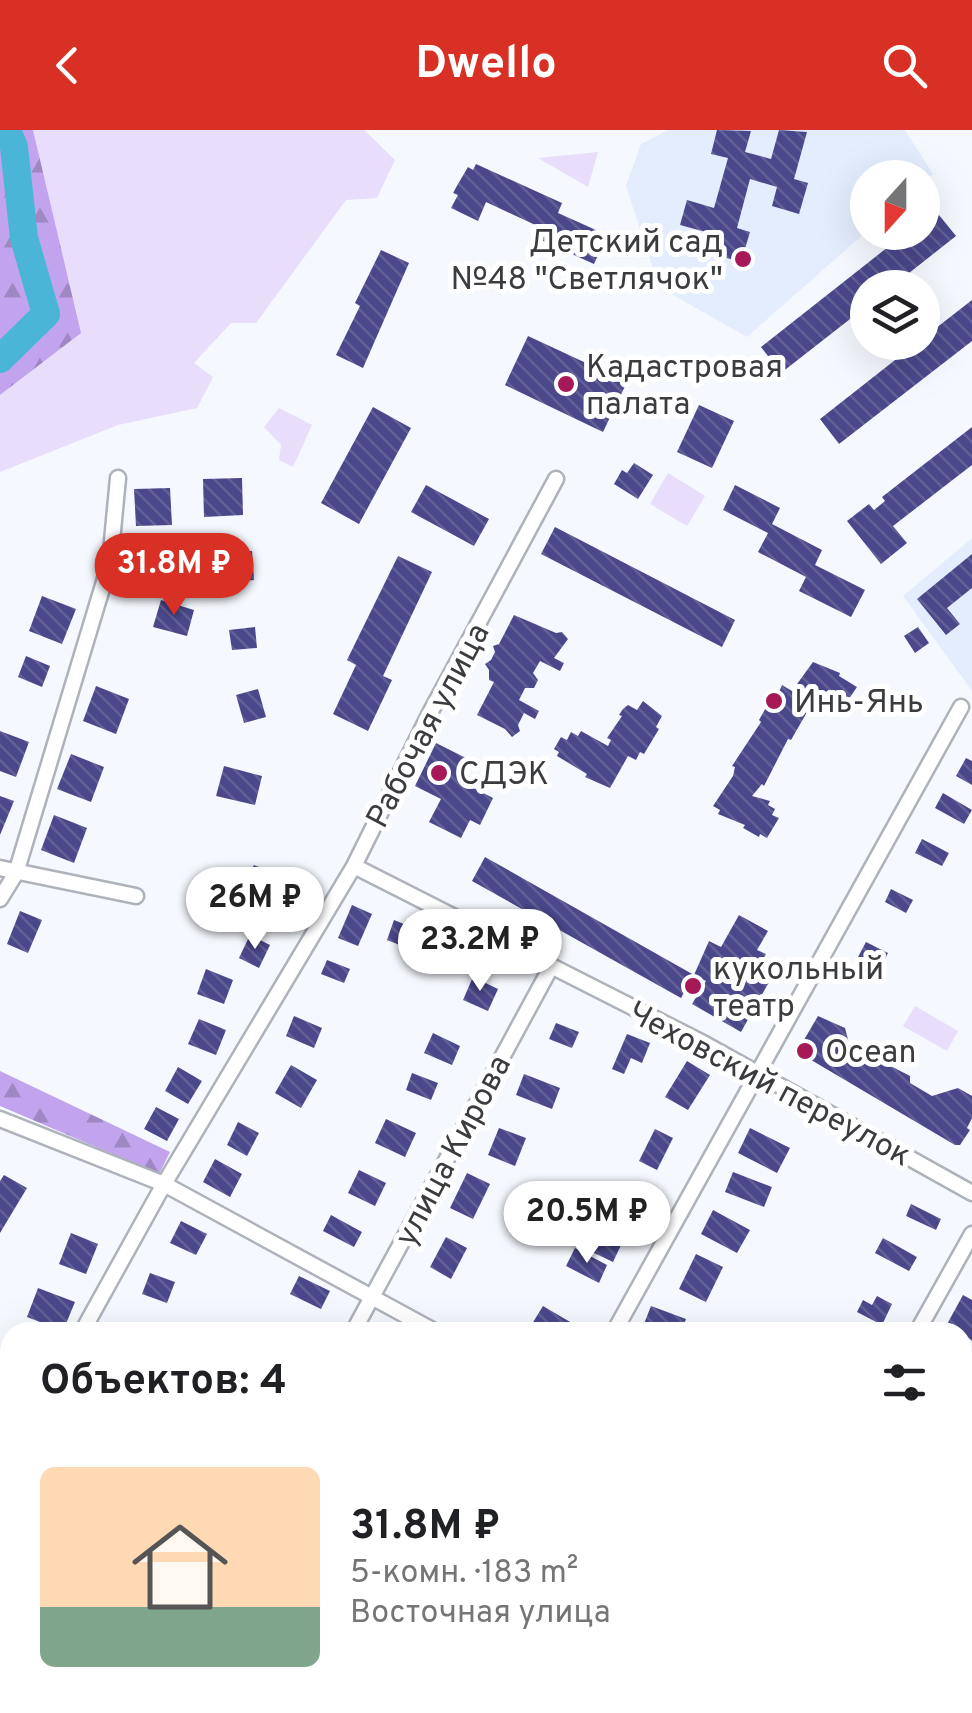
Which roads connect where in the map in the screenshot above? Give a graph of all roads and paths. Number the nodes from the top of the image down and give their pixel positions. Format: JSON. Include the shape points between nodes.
{"nodes":[{"id":1,"x":118,"y":478,"type":"dead end"},
{"id":2,"x":556,"y":479,"type":"dead end"},
{"id":3,"x":961,"y":707,"type":"dead end"},
{"id":4,"x":354,"y":866,"type":"junction"},
{"id":5,"x":8,"y":871,"type":"edge"},
{"id":6,"x":136,"y":896,"type":"dead end"},
{"id":7,"x":0,"y":899,"type":"edge"},
{"id":8,"x":551,"y":967,"type":"junction"},
{"id":9,"x":756,"y":1072,"type":"junction"},
{"id":10,"x":0,"y":1119,"type":"edge"},
{"id":11,"x":164,"y":1184,"type":"junction"},
{"id":12,"x":972,"y":1193,"type":"edge"},
{"id":13,"x":972,"y":1234,"type":"edge"},
{"id":14,"x":371,"y":1299,"type":"junction"},
{"id":15,"x":88,"y":1322,"type":"edge"},
{"id":16,"x":358,"y":1322,"type":"edge"},
{"id":17,"x":416,"y":1322,"type":"edge"},
{"id":18,"x":619,"y":1322,"type":"edge"},
{"id":19,"x":924,"y":1322,"type":"edge"}],
"edges":[{"from":1,"to":5,"type":"street","via":[[110,562]]},
{"from":2,"to":4,"type":"street","name":"Рабочая улица"},
{"from":3,"to":9,"type":"street"},
{"from":4,"to":8,"type":"street","name":"Чеховский переулок"},
{"from":4,"to":11,"type":"street","name":"Рабочая улица"},
{"from":5,"to":6,"type":"street"},
{"from":5,"to":7,"type":"street"},
{"from":8,"to":9,"type":"street","name":"Чеховский переулок"},
{"from":8,"to":14,"type":"street","name":"улица Кирова"},
{"from":9,"to":12,"type":"street","name":"Чеховский переулок"},
{"from":9,"to":18,"type":"street"},
{"from":10,"to":11,"type":"street"},
{"from":11,"to":14,"type":"street"},
{"from":11,"to":15,"type":"street","name":"Рабочая улица"},
{"from":13,"to":19,"type":"street"},
{"from":14,"to":16,"type":"street","name":"улица Кирова"},
{"from":14,"to":17,"type":"street"}]}
